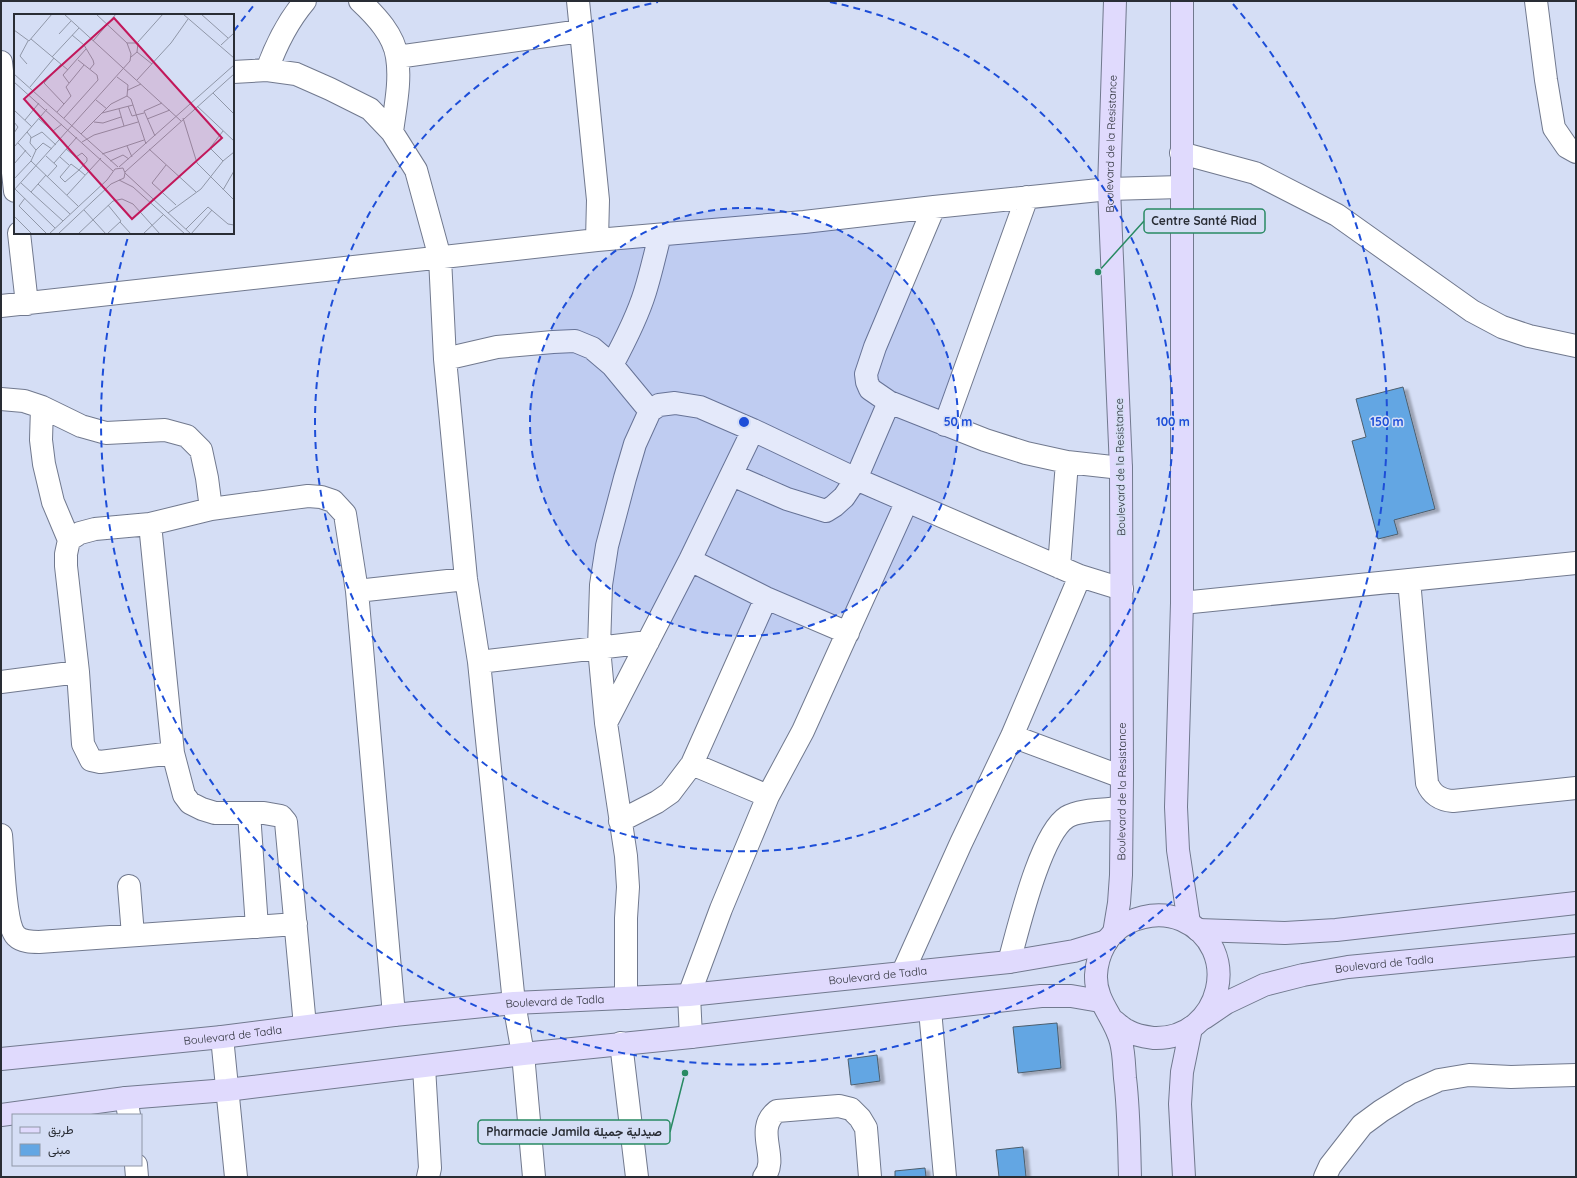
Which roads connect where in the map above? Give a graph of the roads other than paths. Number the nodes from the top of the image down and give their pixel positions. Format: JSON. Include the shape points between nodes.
{"nodes":[{"id":1,"x":305,"y":1,"type":"edge"},
{"id":2,"x":360,"y":1,"type":"edge"},
{"id":3,"x":578,"y":1,"type":"edge"},
{"id":4,"x":1115,"y":1,"type":"edge"},
{"id":5,"x":1182,"y":1,"type":"edge"},
{"id":6,"x":1536,"y":1,"type":"edge"},
{"id":7,"x":581,"y":31,"type":"junction"},
{"id":8,"x":397,"y":57,"type":"junction"},
{"id":9,"x":1,"y":62,"type":"edge"},
{"id":10,"x":267,"y":70,"type":"junction"},
{"id":11,"x":234,"y":72,"type":"edge"},
{"id":12,"x":7,"y":92,"type":"edge"},
{"id":13,"x":392,"y":132,"type":"junction"},
{"id":14,"x":1576,"y":152,"type":"edge"},
{"id":15,"x":1181,"y":153,"type":"junction"},
{"id":16,"x":14,"y":179,"type":"edge"},
{"id":17,"x":1181,"y":187,"type":"junction"},
{"id":18,"x":1109,"y":188,"type":"junction"},
{"id":19,"x":1028,"y":197,"type":"junction"},
{"id":20,"x":934,"y":206,"type":"junction"},
{"id":21,"x":19,"y":234,"type":"edge"},
{"id":22,"x":660,"y":235,"type":"junction"},
{"id":23,"x":596,"y":240,"type":"junction"},
{"id":24,"x":440,"y":258,"type":"junction"},
{"id":25,"x":27,"y":304,"type":"junction"},
{"id":26,"x":1,"y":306,"type":"edge"},
{"id":27,"x":1576,"y":346,"type":"edge"},
{"id":28,"x":445,"y":359,"type":"junction"},
{"id":29,"x":612,"y":365,"type":"junction"},
{"id":30,"x":1,"y":399,"type":"edge"},
{"id":31,"x":889,"y":402,"type":"junction"},
{"id":32,"x":42,"y":407,"type":"junction"},
{"id":33,"x":650,"y":411,"type":"junction"},
{"id":34,"x":945,"y":425,"type":"junction"},
{"id":35,"x":753,"y":430,"type":"junction"},
{"id":36,"x":1067,"y":462,"type":"junction"},
{"id":37,"x":1121,"y":468,"type":"junction"},
{"id":38,"x":732,"y":475,"type":"junction"},
{"id":39,"x":856,"y":479,"type":"junction"},
{"id":40,"x":908,"y":502,"type":"junction"},
{"id":41,"x":211,"y":509,"type":"junction"},
{"id":42,"x":150,"y":524,"type":"junction"},
{"id":43,"x":69,"y":540,"type":"junction"},
{"id":44,"x":690,"y":560,"type":"junction"},
{"id":45,"x":1576,"y":563,"type":"edge"},
{"id":46,"x":1059,"y":567,"type":"junction"},
{"id":47,"x":1080,"y":576,"type":"junction"},
{"id":48,"x":466,"y":579,"type":"junction"},
{"id":49,"x":1409,"y":580,"type":"junction"},
{"id":50,"x":1122,"y":589,"type":"junction"},
{"id":51,"x":357,"y":591,"type":"junction"},
{"id":52,"x":766,"y":598,"type":"junction"},
{"id":53,"x":1182,"y":603,"type":"junction"},
{"id":54,"x":848,"y":633,"type":"junction"},
{"id":55,"x":648,"y":642,"type":"junction"},
{"id":56,"x":599,"y":648,"type":"junction"},
{"id":57,"x":479,"y":662,"type":"junction"},
{"id":58,"x":78,"y":672,"type":"junction"},
{"id":59,"x":1,"y":682,"type":"edge"},
{"id":60,"x":606,"y":723,"type":"junction"},
{"id":61,"x":1012,"y":736,"type":"junction"},
{"id":62,"x":174,"y":753,"type":"junction"},
{"id":63,"x":692,"y":764,"type":"junction"},
{"id":64,"x":1122,"y":777,"type":"junction"},
{"id":65,"x":1576,"y":788,"type":"edge"},
{"id":66,"x":768,"y":796,"type":"junction"},
{"id":67,"x":1121,"y":808,"type":"junction"},
{"id":68,"x":249,"y":813,"type":"junction"},
{"id":69,"x":620,"y":821,"type":"junction"},
{"id":70,"x":1,"y":835,"type":"edge"},
{"id":71,"x":129,"y":886,"type":"dead end"},
{"id":72,"x":1576,"y":903,"type":"edge"},
{"id":73,"x":296,"y":924,"type":"junction"},
{"id":74,"x":258,"y":927,"type":"junction"},
{"id":75,"x":1194,"y":927,"type":"junction"},
{"id":76,"x":132,"y":935,"type":"junction"},
{"id":77,"x":1110,"y":937,"type":"junction"},
{"id":78,"x":1576,"y":945,"type":"edge"},
{"id":79,"x":1008,"y":962,"type":"junction"},
{"id":80,"x":903,"y":972,"type":"junction"},
{"id":81,"x":690,"y":995,"type":"junction"},
{"id":82,"x":626,"y":998,"type":"junction"},
{"id":83,"x":1100,"y":1001,"type":"junction"},
{"id":84,"x":514,"y":1003,"type":"junction"},
{"id":85,"x":930,"y":1010,"type":"junction"},
{"id":86,"x":394,"y":1015,"type":"junction"},
{"id":87,"x":1114,"y":1021,"type":"junction"},
{"id":88,"x":1197,"y":1023,"type":"junction"},
{"id":89,"x":306,"y":1026,"type":"junction"},
{"id":90,"x":222,"y":1037,"type":"junction"},
{"id":91,"x":691,"y":1037,"type":"junction"},
{"id":92,"x":621,"y":1043,"type":"junction"},
{"id":93,"x":523,"y":1054,"type":"junction"},
{"id":94,"x":1,"y":1059,"type":"edge"},
{"id":95,"x":424,"y":1067,"type":"junction"},
{"id":96,"x":1576,"y":1075,"type":"edge"},
{"id":97,"x":227,"y":1090,"type":"junction"},
{"id":98,"x":128,"y":1106,"type":"edge"},
{"id":99,"x":12,"y":1114,"type":"edge"},
{"id":100,"x":15,"y":1114,"type":"edge"},
{"id":101,"x":1,"y":1115,"type":"edge"},
{"id":102,"x":136,"y":1166,"type":"edge"},
{"id":103,"x":137,"y":1177,"type":"edge"},
{"id":104,"x":236,"y":1177,"type":"edge"},
{"id":105,"x":428,"y":1177,"type":"edge"},
{"id":106,"x":534,"y":1177,"type":"edge"},
{"id":107,"x":637,"y":1177,"type":"edge"},
{"id":108,"x":764,"y":1177,"type":"edge"},
{"id":109,"x":870,"y":1177,"type":"edge"},
{"id":110,"x":945,"y":1177,"type":"edge"},
{"id":111,"x":1130,"y":1177,"type":"edge"},
{"id":112,"x":1184,"y":1177,"type":"edge"},
{"id":113,"x":1325,"y":1177,"type":"edge"}],
"edges":[{"from":1,"to":10,"type":"street","via":[[285,29]]},
{"from":2,"to":8,"type":"street","via":[[389,35]]},
{"from":3,"to":7,"type":"street"},
{"from":4,"to":18,"type":"main road","name":"Boulevard de la Resistance"},
{"from":5,"to":15,"type":"main road"},
{"from":6,"to":14,"type":"street","via":[[1554,128],[1567,147]]},
{"from":7,"to":8,"type":"street"},
{"from":7,"to":23,"type":"street","via":[[598,200]]},
{"from":8,"to":13,"type":"street","via":[[398,84]]},
{"from":9,"to":12,"type":"street"},
{"from":10,"to":11,"type":"street"},
{"from":10,"to":13,"type":"street","via":[[296,74],[330,89],[370,109]]},
{"from":12,"to":16,"type":"street"},
{"from":13,"to":24,"type":"street","via":[[416,170]]},
{"from":15,"to":17,"type":"main road"},
{"from":15,"to":27,"type":"street","via":[[1255,173],[1336,216],[1472,312],[1502,327],[1528,336]]},
{"from":17,"to":18,"type":"street"},
{"from":17,"to":53,"type":"main road"},
{"from":18,"to":19,"type":"street"},
{"from":18,"to":37,"type":"main road","name":"Boulevard de la Resistance"},
{"from":19,"to":20,"type":"street"},
{"from":19,"to":34,"type":"street"},
{"from":20,"to":22,"type":"street","via":[[804,222]]},
{"from":20,"to":31,"type":"street","via":[[866,374],[870,389]]},
{"from":21,"to":25,"type":"street"},
{"from":22,"to":23,"type":"street"},
{"from":22,"to":29,"type":"street","via":[[646,292]]},
{"from":23,"to":24,"type":"street"},
{"from":24,"to":25,"type":"street"},
{"from":24,"to":28,"type":"street"},
{"from":25,"to":26,"type":"street"},
{"from":28,"to":29,"type":"street","via":[[497,347],[575,341],[592,348]]},
{"from":28,"to":48,"type":"street"},
{"from":29,"to":33,"type":"street"},
{"from":30,"to":32,"type":"street","via":[[24,401]]},
{"from":31,"to":34,"type":"street"},
{"from":31,"to":39,"type":"street"},
{"from":32,"to":41,"type":"street","via":[[81,426],[106,433],[164,430],[187,436],[201,450],[208,478]]},
{"from":32,"to":43,"type":"street","via":[[41,440],[44,464],[53,502]]},
{"from":33,"to":35,"type":"street","via":[[659,405],[675,402],[700,407]]},
{"from":33,"to":56,"type":"street","via":[[635,444],[607,546],[601,585]]},
{"from":34,"to":36,"type":"street","via":[[1026,453]]},
{"from":35,"to":38,"type":"street"},
{"from":35,"to":39,"type":"street"},
{"from":36,"to":37,"type":"street"},
{"from":36,"to":46,"type":"street"},
{"from":37,"to":50,"type":"main road","name":"Boulevard de la Resistance"},
{"from":38,"to":39,"type":"street","via":[[787,499],[826,511],[844,497]]},
{"from":38,"to":44,"type":"street"},
{"from":39,"to":40,"type":"street"},
{"from":40,"to":46,"type":"street"},
{"from":40,"to":54,"type":"street"},
{"from":41,"to":42,"type":"street"},
{"from":41,"to":51,"type":"street","via":[[308,496],[333,501],[345,514]]},
{"from":42,"to":43,"type":"street","via":[[95,529],[80,533]]},
{"from":42,"to":62,"type":"street"},
{"from":43,"to":58,"type":"street","via":[[66,566]]},
{"from":44,"to":52,"type":"street"},
{"from":44,"to":55,"type":"street"},
{"from":45,"to":49,"type":"street"},
{"from":46,"to":47,"type":"street"},
{"from":47,"to":50,"type":"street"},
{"from":47,"to":61,"type":"street"},
{"from":48,"to":51,"type":"street"},
{"from":48,"to":57,"type":"street"},
{"from":49,"to":53,"type":"street"},
{"from":49,"to":65,"type":"street","via":[[1426,783],[1434,794],[1453,801]]},
{"from":50,"to":64,"type":"main road","name":"Boulevard de la Resistance"},
{"from":51,"to":86,"type":"street"},
{"from":52,"to":54,"type":"street"},
{"from":52,"to":63,"type":"street"},
{"from":53,"to":75,"type":"main road","via":[[1176,807],[1178,850]]},
{"from":54,"to":66,"type":"street","via":[[803,731]]},
{"from":55,"to":56,"type":"street"},
{"from":55,"to":60,"type":"street"},
{"from":56,"to":57,"type":"street"},
{"from":56,"to":60,"type":"street"},
{"from":57,"to":84,"type":"street"},
{"from":58,"to":59,"type":"street"},
{"from":58,"to":62,"type":"street","via":[[83,744],[91,760],[106,761]]},
{"from":60,"to":69,"type":"street"},
{"from":61,"to":64,"type":"street"},
{"from":61,"to":80,"type":"street"},
{"from":62,"to":68,"type":"street","via":[[184,795],[190,803],[215,814]]},
{"from":63,"to":66,"type":"street"},
{"from":63,"to":69,"type":"street","via":[[670,793]]},
{"from":64,"to":67,"type":"main road","name":"Boulevard de la Resistance"},
{"from":66,"to":81,"type":"street","via":[[721,909]]},
{"from":67,"to":77,"type":"main road","name":"Boulevard de la Resistance","via":[[1121,882],[1119,903]]},
{"from":67,"to":79,"type":"street","via":[[1080,812],[1068,816],[1059,823],[1037,868]]},
{"from":68,"to":73,"type":"street","via":[[272,814],[280,816],[286,822]]},
{"from":68,"to":74,"type":"street"},
{"from":69,"to":82,"type":"street","via":[[628,887]]},
{"from":70,"to":76,"type":"street","via":[[7,908],[11,926],[22,940],[39,942]]},
{"from":71,"to":76,"type":"street"},
{"from":72,"to":75,"type":"main road","via":[[1307,932],[1257,933]]},
{"from":73,"to":74,"type":"street"},
{"from":73,"to":89,"type":"street"},
{"from":74,"to":76,"type":"street"},
{"from":75,"to":77,"type":"main road","name":"Boulevard de la Resistance","via":[[1177,918],[1150,915],[1124,924]]},
{"from":75,"to":88,"type":"main road","via":[[1212,947],[1219,973],[1218,990],[1212,1005]]},
{"from":77,"to":79,"type":"main road","name":"Boulevard de Tadla","via":[[1074,951]]},
{"from":77,"to":83,"type":"main road","name":"Boulevard de la Resistance","via":[[1097,964],[1096,989]]},
{"from":78,"to":88,"type":"main road","name":"Boulevard de Tadla","via":[[1348,967],[1303,975],[1264,986],[1226,1003]]},
{"from":79,"to":80,"type":"main road","name":"Boulevard de Tadla"},
{"from":80,"to":81,"type":"main road","name":"Boulevard de Tadla"},
{"from":81,"to":82,"type":"main road","name":"Boulevard de Tadla"},
{"from":81,"to":91,"type":"street"},
{"from":82,"to":84,"type":"main road","name":"Boulevard de Tadla"},
{"from":83,"to":85,"type":"main road","via":[[1071,996],[1041,996]]},
{"from":83,"to":87,"type":"main road","name":"Boulevard de la Resistance"},
{"from":84,"to":86,"type":"main road","name":"Boulevard de Tadla"},
{"from":84,"to":93,"type":"street"},
{"from":85,"to":91,"type":"main road"},
{"from":85,"to":110,"type":"street"},
{"from":86,"to":89,"type":"main road","name":"Boulevard de Tadla"},
{"from":87,"to":88,"type":"main road","name":"Boulevard de la Resistance","via":[[1128,1032],[1164,1038],[1182,1033]]},
{"from":87,"to":111,"type":"main road","name":"Boulevard de la Resistance","via":[[1121,1042],[1125,1070]]},
{"from":88,"to":112,"type":"main road","via":[[1182,1072],[1180,1104]]},
{"from":89,"to":90,"type":"main road","name":"Boulevard de Tadla"},
{"from":90,"to":94,"type":"main road","name":"Boulevard de Tadla"},
{"from":90,"to":97,"type":"street"},
{"from":91,"to":92,"type":"main road"},
{"from":92,"to":93,"type":"main road"},
{"from":92,"to":107,"type":"street"},
{"from":93,"to":95,"type":"main road"},
{"from":93,"to":106,"type":"street"},
{"from":95,"to":97,"type":"main road"},
{"from":95,"to":105,"type":"street","via":[[430,1168]]},
{"from":96,"to":113,"type":"street","via":[[1469,1075],[1439,1080],[1410,1093],[1362,1125],[1330,1166]]},
{"from":97,"to":98,"type":"main road"},
{"from":97,"to":104,"type":"street"},
{"from":98,"to":100,"type":"main road"},
{"from":99,"to":101,"type":"main road"},
{"from":102,"to":103,"type":"street"},
{"from":108,"to":109,"type":"street","via":[[769,1169],[767,1125],[770,1117],[777,1111],[839,1106],[851,1109],[866,1128]]}]}
